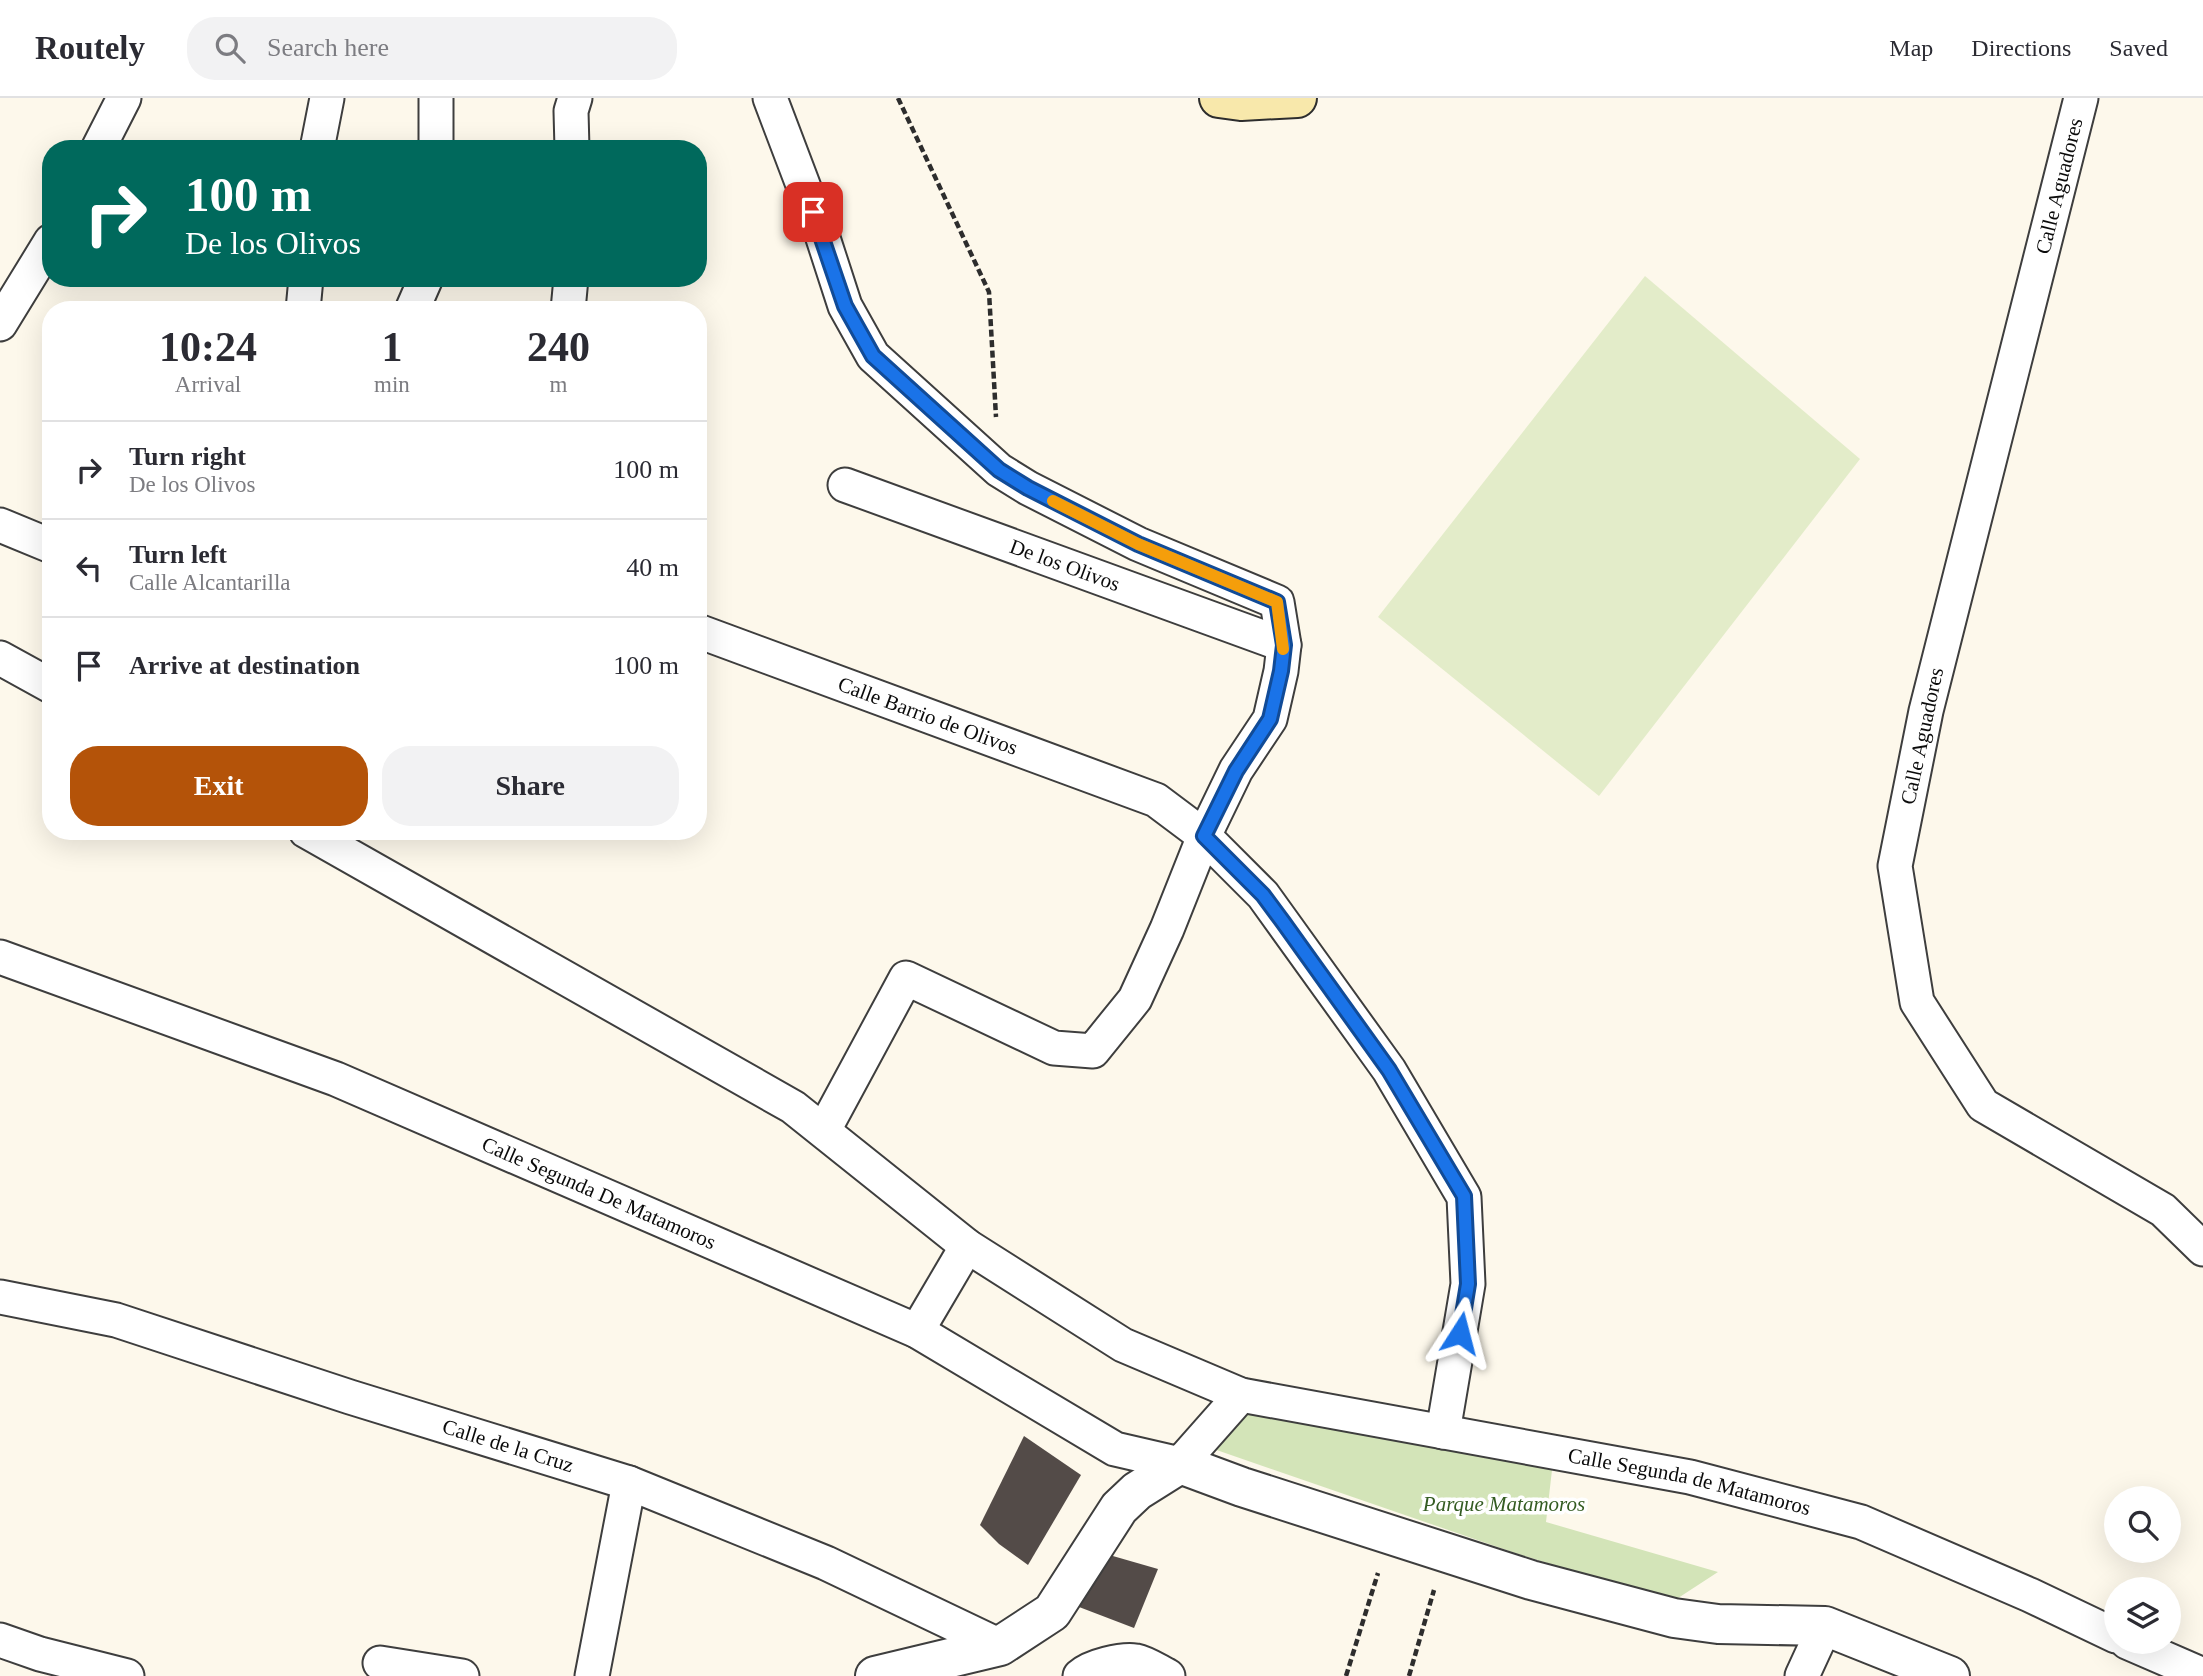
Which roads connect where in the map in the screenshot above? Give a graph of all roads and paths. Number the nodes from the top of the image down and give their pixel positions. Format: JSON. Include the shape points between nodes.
{"nodes":[{"id":1,"x":124,"y":98,"type":"edge"},
{"id":2,"x":327,"y":98,"type":"edge"},
{"id":3,"x":436,"y":98,"type":"edge"},
{"id":4,"x":575,"y":98,"type":"edge"},
{"id":5,"x":770,"y":98,"type":"edge"},
{"id":6,"x":898,"y":98,"type":"edge"},
{"id":7,"x":1219,"y":98,"type":"edge"},
{"id":8,"x":1297,"y":98,"type":"edge"},
{"id":9,"x":2081,"y":98,"type":"edge"},
{"id":10,"x":103,"y":140,"type":"edge"},
{"id":11,"x":319,"y":140,"type":"edge"},
{"id":12,"x":436,"y":140,"type":"edge"},
{"id":13,"x":572,"y":140,"type":"edge"},
{"id":14,"x":42,"y":256,"type":"edge"},
{"id":15,"x":0,"y":324,"type":"edge"},
{"id":16,"x":999,"y":470,"type":"junction"},
{"id":17,"x":845,"y":485,"type":"dead end"},
{"id":18,"x":0,"y":525,"type":"edge"},
{"id":19,"x":42,"y":542,"type":"edge"},
{"id":20,"x":707,"y":634,"type":"edge"},
{"id":21,"x":1284,"y":645,"type":"junction"},
{"id":22,"x":0,"y":658,"type":"edge"},
{"id":23,"x":42,"y":681,"type":"edge"},
{"id":24,"x":1204,"y":836,"type":"junction"},
{"id":25,"x":322,"y":840,"type":"edge"},
{"id":26,"x":0,"y":957,"type":"edge"},
{"id":27,"x":824,"y":1130,"type":"junction"},
{"id":28,"x":2163,"y":1210,"type":"junction"},
{"id":29,"x":2203,"y":1223,"type":"edge"},
{"id":30,"x":967,"y":1246,"type":"junction"},
{"id":31,"x":2203,"y":1249,"type":"edge"},
{"id":32,"x":0,"y":1297,"type":"edge"},
{"id":33,"x":917,"y":1331,"type":"junction"},
{"id":34,"x":1241,"y":1395,"type":"junction"},
{"id":35,"x":1443,"y":1432,"type":"junction"},
{"id":36,"x":1180,"y":1464,"type":"junction"},
{"id":37,"x":629,"y":1483,"type":"junction"},
{"id":38,"x":1390,"y":1535,"type":"junction"},
{"id":39,"x":1445,"y":1552,"type":"junction"},
{"id":40,"x":1825,"y":1626,"type":"junction"},
{"id":41,"x":2104,"y":1630,"type":"edge"},
{"id":42,"x":0,"y":1640,"type":"edge"},
{"id":43,"x":1000,"y":1646,"type":"junction"},
{"id":44,"x":2155,"y":1654,"type":"edge"},
{"id":45,"x":380,"y":1663,"type":"dead end"},
{"id":46,"x":2203,"y":1675,"type":"edge"},
{"id":47,"x":127,"y":1676,"type":"edge"},
{"id":48,"x":462,"y":1676,"type":"edge"},
{"id":49,"x":592,"y":1676,"type":"edge"},
{"id":50,"x":875,"y":1676,"type":"edge"},
{"id":51,"x":1080,"y":1676,"type":"edge"},
{"id":52,"x":1168,"y":1676,"type":"edge"},
{"id":53,"x":1346,"y":1676,"type":"edge"},
{"id":54,"x":1409,"y":1676,"type":"edge"},
{"id":55,"x":1802,"y":1676,"type":"edge"},
{"id":56,"x":1950,"y":1676,"type":"edge"}],
"edges":[{"from":1,"to":10,"type":"street"},
{"from":2,"to":11,"type":"street"},
{"from":3,"to":12,"type":"street"},
{"from":4,"to":13,"type":"street"},
{"from":5,"to":16,"type":"street","via":[[845,306],[873,356]]},
{"from":6,"to":16,"type":"path","via":[[989,292]]},
{"from":7,"to":8,"type":"main road","via":[[1241,102]]},
{"from":9,"to":28,"type":"street","name":"Calle Aguadores","via":[[1926,711],[1895,866],[1917,1002],[1983,1105]]},
{"from":14,"to":15,"type":"street"},
{"from":16,"to":21,"type":"street","via":[[1138,544],[1277,602]]},
{"from":17,"to":21,"type":"street","name":"De los Olivos"},
{"from":18,"to":19,"type":"street"},
{"from":20,"to":24,"type":"street","name":"Calle Barrio de Olivos","via":[[1156,800]]},
{"from":21,"to":24,"type":"street","via":[[1270,719],[1236,771]]},
{"from":22,"to":23,"type":"street"},
{"from":24,"to":27,"type":"street","via":[[1135,999],[1093,1051],[1054,1048],[906,978]]},
{"from":24,"to":35,"type":"street","name":"Calle Barrio de Olivos","via":[[1263,895],[1283,922],[1389,1070],[1464,1196],[1468,1284]]},
{"from":25,"to":27,"type":"street","via":[[780,1100]]},
{"from":26,"to":33,"type":"street","name":"Calle Segunda De Matamoros","via":[[336,1079]]},
{"from":27,"to":30,"type":"street"},
{"from":28,"to":29,"type":"street"},
{"from":28,"to":31,"type":"street","name":"Calle Aguadores"},
{"from":30,"to":33,"type":"street"},
{"from":30,"to":34,"type":"street","via":[[1124,1345]]},
{"from":32,"to":37,"type":"street","name":"Calle de la Cruz","via":[[116,1320]]},
{"from":33,"to":36,"type":"street","name":"Calle Segunda De Matamoros","via":[[1115,1449]]},
{"from":34,"to":35,"type":"street","name":"Calle Segunda de Matamoros"},
{"from":34,"to":36,"type":"street"},
{"from":35,"to":41,"type":"street","name":"Calle Segunda de Matamoros","via":[[1690,1477],[1861,1522]]},
{"from":36,"to":38,"type":"street"},
{"from":36,"to":43,"type":"street","via":[[1137,1490],[1119,1508],[1052,1612]]},
{"from":37,"to":43,"type":"street","name":"Calle de la Cruz","via":[[826,1563]]},
{"from":37,"to":49,"type":"street"},
{"from":38,"to":39,"type":"street"},
{"from":38,"to":53,"type":"path"},
{"from":39,"to":40,"type":"street","via":[[1674,1618],[1718,1624]]},
{"from":39,"to":54,"type":"path"},
{"from":40,"to":55,"type":"street"},
{"from":40,"to":56,"type":"street"},
{"from":42,"to":47,"type":"street"},
{"from":43,"to":50,"type":"street"},
{"from":44,"to":46,"type":"street"},
{"from":45,"to":48,"type":"street"},
{"from":51,"to":52,"type":"street","via":[[1120,1661],[1137,1661]]}]}
